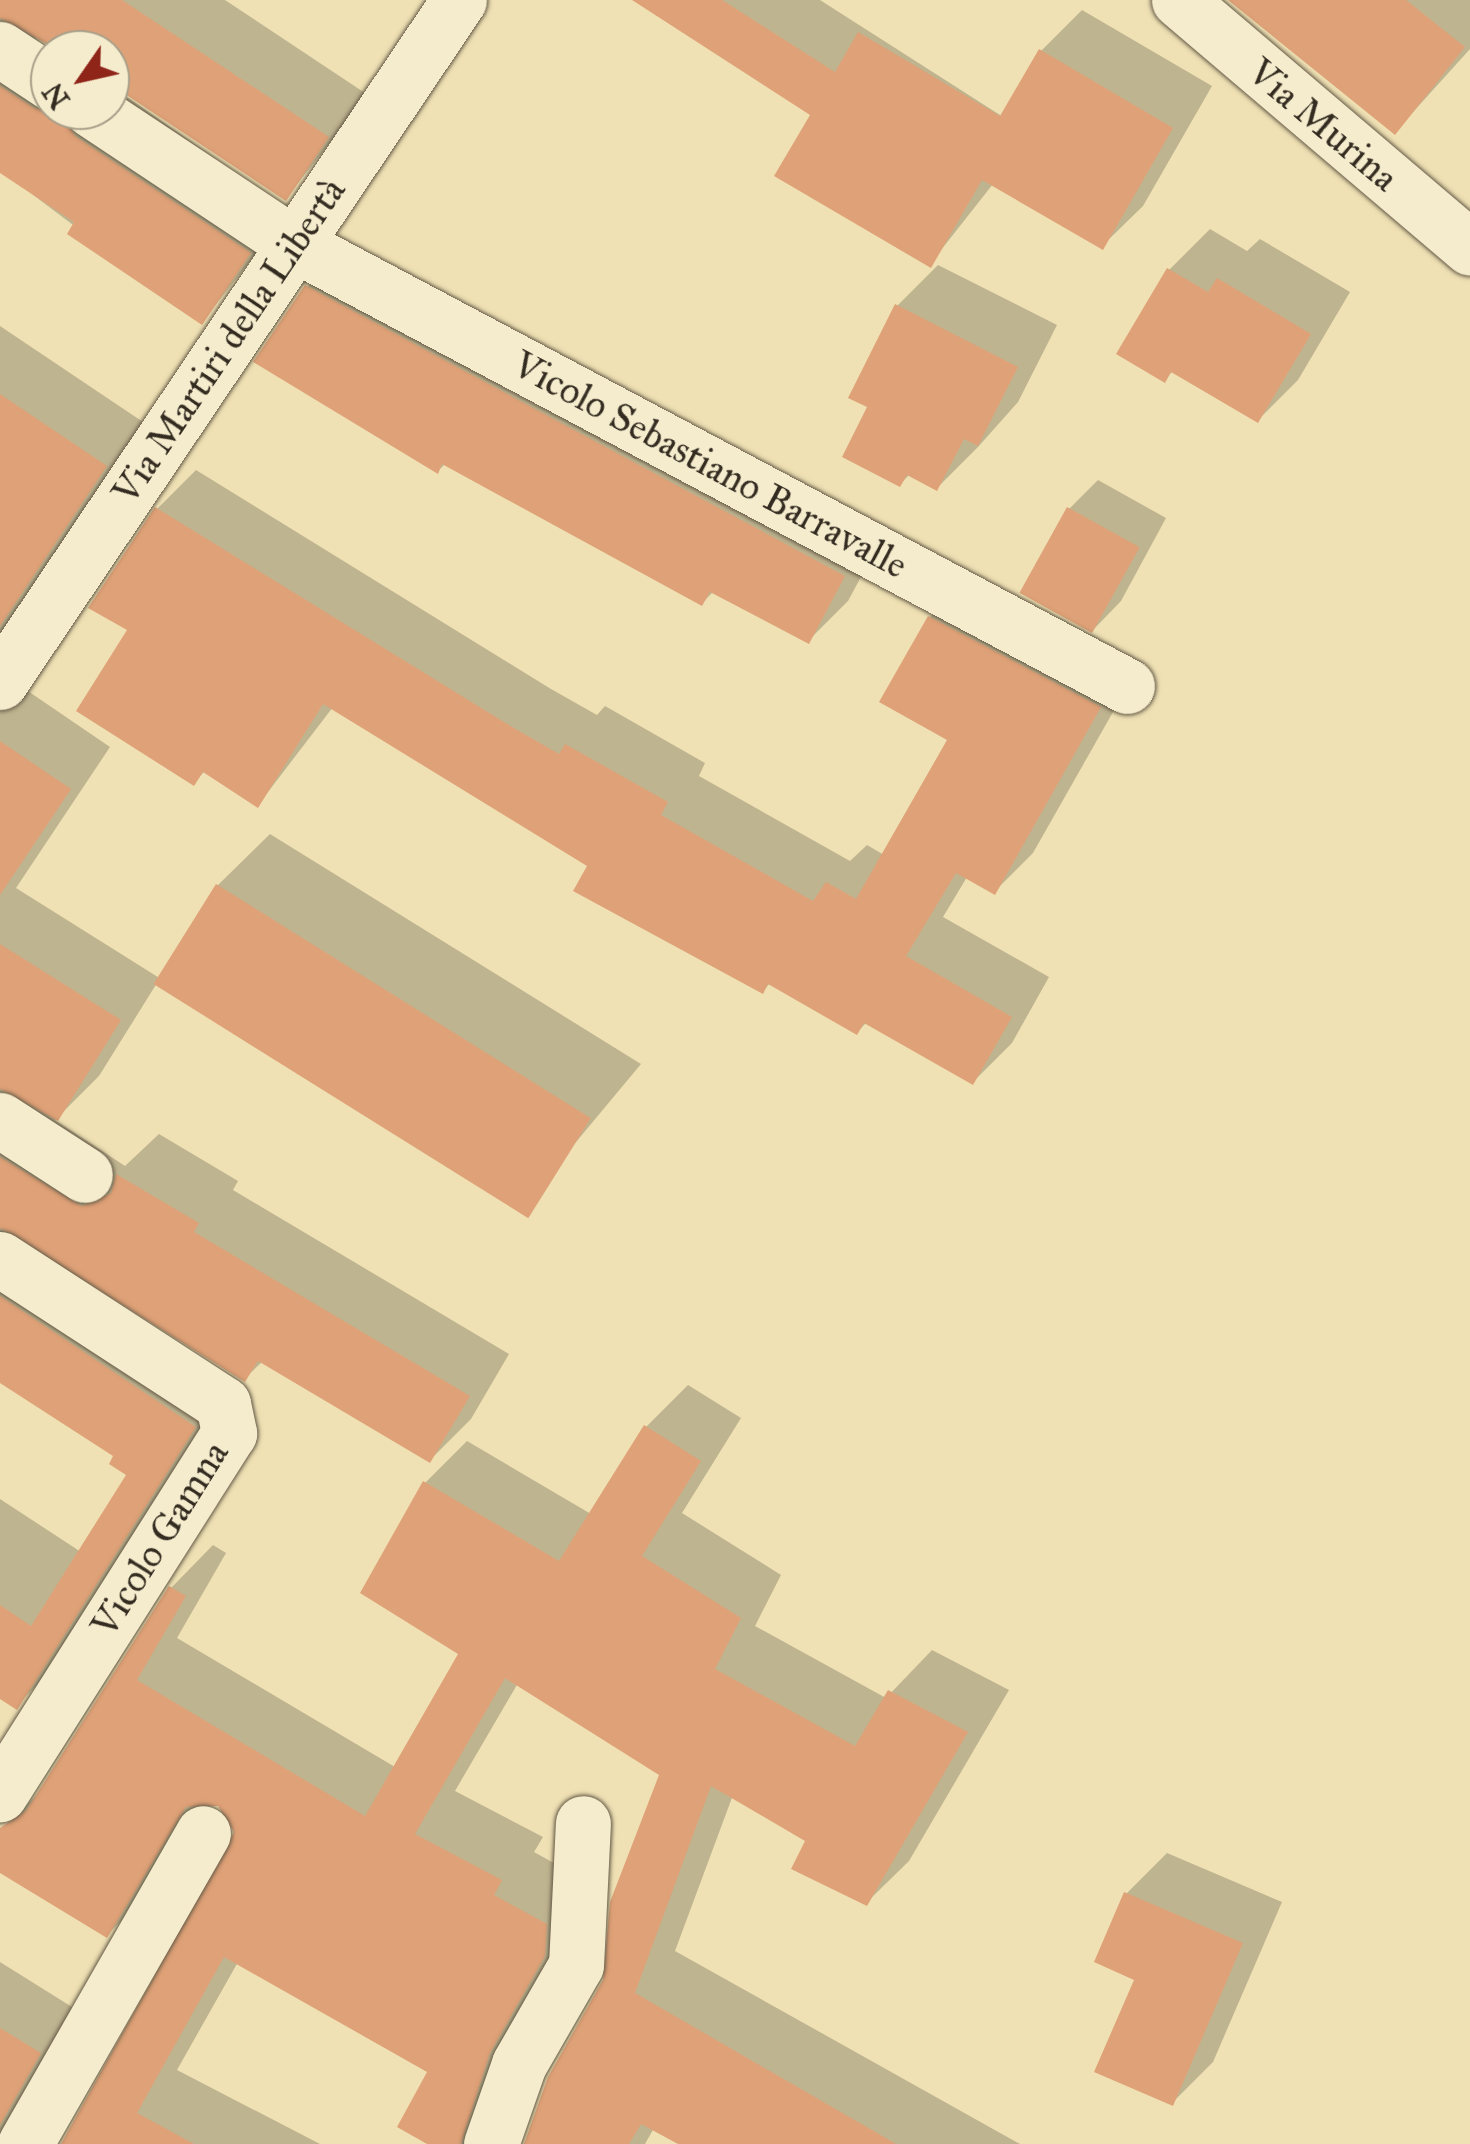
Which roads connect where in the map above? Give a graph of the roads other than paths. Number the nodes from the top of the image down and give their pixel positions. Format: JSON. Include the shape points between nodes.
{"nodes":[{"id":1,"x":459,"y":0,"type":"edge"},
{"id":2,"x":1179,"y":0,"type":"edge"},
{"id":3,"x":0,"y":49,"type":"edge"},
{"id":4,"x":30,"y":69,"type":"edge"},
{"id":5,"x":122,"y":130,"type":"edge"},
{"id":6,"x":294,"y":244,"type":"junction"},
{"id":7,"x":1470,"y":248,"type":"edge"},
{"id":8,"x":0,"y":682,"type":"edge"},
{"id":9,"x":1127,"y":686,"type":"dead end"},
{"id":10,"x":0,"y":1120,"type":"edge"},
{"id":11,"x":85,"y":1175,"type":"dead end"},
{"id":12,"x":0,"y":1259,"type":"edge"},
{"id":13,"x":0,"y":1794,"type":"edge"},
{"id":14,"x":583,"y":1822,"type":"dead end"},
{"id":15,"x":203,"y":1833,"type":"dead end"},
{"id":16,"x":26,"y":2144,"type":"edge"},
{"id":17,"x":491,"y":2144,"type":"edge"}],
"edges":[{"from":1,"to":6,"type":"street","name":"Via Martiri della Libertà"},
{"from":2,"to":7,"type":"street","name":"Via Murina"},
{"from":3,"to":4,"type":"street"},
{"from":5,"to":6,"type":"street","name":"Vicolo Sebastiano Barravalle"},
{"from":6,"to":8,"type":"street","name":"Via Martiri della Libertà"},
{"from":6,"to":9,"type":"street","name":"Vicolo Sebastiano Barravalle"},
{"from":10,"to":11,"type":"street"},
{"from":12,"to":13,"type":"street","name":"Vicolo Gamna","via":[[223,1404],[229,1433]]},
{"from":14,"to":17,"type":"street","via":[[576,1965],[519,2064]]},
{"from":15,"to":16,"type":"street"}]}
